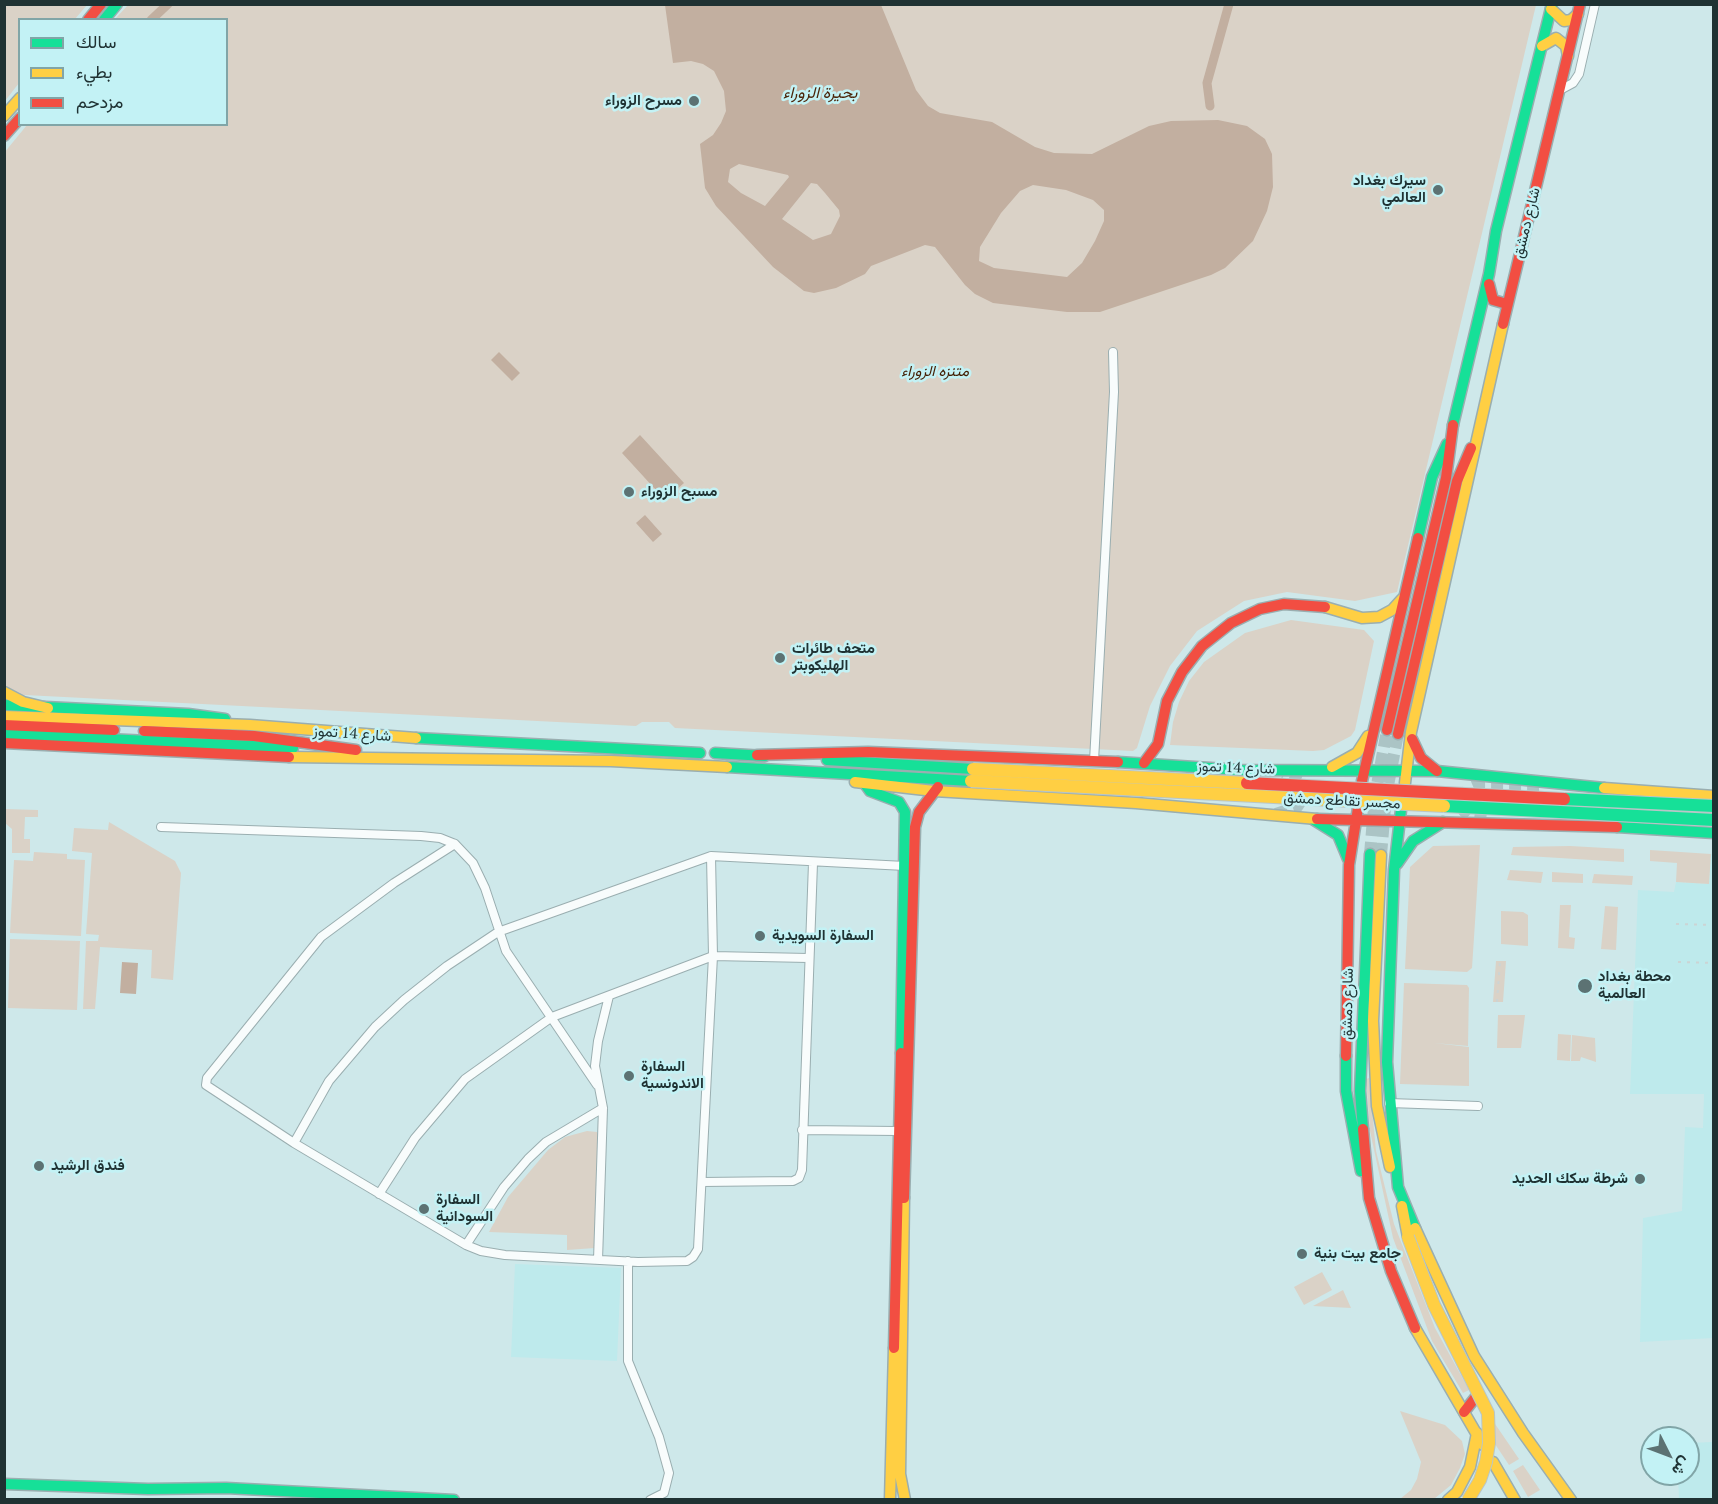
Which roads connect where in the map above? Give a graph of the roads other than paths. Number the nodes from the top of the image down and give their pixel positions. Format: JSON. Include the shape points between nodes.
{"nodes":[{"id":1,"x":101,"y":4,"type":"edge"},
{"id":2,"x":117,"y":4,"type":"edge"},
{"id":3,"x":1595,"y":4,"type":"edge"},
{"id":4,"x":1551,"y":7,"type":"edge"},
{"id":5,"x":1579,"y":9,"type":"edge"},
{"id":6,"x":90,"y":18,"type":"edge"},
{"id":7,"x":106,"y":18,"type":"edge"},
{"id":8,"x":1542,"y":46,"type":"junction"},
{"id":9,"x":1568,"y":57,"type":"junction"},
{"id":10,"x":1560,"y":90,"type":"junction"},
{"id":11,"x":18,"y":101,"type":"edge"},
{"id":12,"x":4,"y":116,"type":"edge"},
{"id":13,"x":18,"y":120,"type":"edge"},
{"id":14,"x":4,"y":136,"type":"edge"},
{"id":15,"x":1489,"y":274,"type":"junction"},
{"id":16,"x":1507,"y":304,"type":"junction"},
{"id":17,"x":1113,"y":352,"type":"dead end"},
{"id":18,"x":1450,"y":437,"type":"junction"},
{"id":19,"x":1403,"y":598,"type":"junction"},
{"id":20,"x":4,"y":692,"type":"edge"},
{"id":21,"x":4,"y":705,"type":"edge"},
{"id":22,"x":48,"y":708,"type":"junction"},
{"id":23,"x":4,"y":716,"type":"edge"},
{"id":24,"x":4,"y":725,"type":"edge"},
{"id":25,"x":250,"y":725,"type":"junction"},
{"id":26,"x":1373,"y":727,"type":"junction"},
{"id":27,"x":1399,"y":732,"type":"junction"},
{"id":28,"x":4,"y":734,"type":"edge"},
{"id":29,"x":4,"y":743,"type":"edge"},
{"id":30,"x":612,"y":748,"type":"junction"},
{"id":31,"x":868,"y":752,"type":"junction"},
{"id":32,"x":700,"y":753,"type":"dead end"},
{"id":33,"x":715,"y":753,"type":"dead end"},
{"id":34,"x":757,"y":755,"type":"junction"},
{"id":35,"x":393,"y":756,"type":"junction"},
{"id":36,"x":611,"y":761,"type":"junction"},
{"id":37,"x":1094,"y":761,"type":"junction"},
{"id":38,"x":1143,"y":763,"type":"junction"},
{"id":39,"x":855,"y":768,"type":"junction"},
{"id":40,"x":759,"y":769,"type":"junction"},
{"id":41,"x":1326,"y":769,"type":"junction"},
{"id":42,"x":1406,"y":770,"type":"junction"},
{"id":43,"x":1437,"y":771,"type":"junction"},
{"id":44,"x":972,"y":775,"type":"junction"},
{"id":45,"x":1363,"y":775,"type":"junction"},
{"id":46,"x":945,"y":779,"type":"junction"},
{"id":47,"x":865,"y":783,"type":"junction"},
{"id":48,"x":1405,"y":783,"type":"dead end"},
{"id":49,"x":934,"y":791,"type":"junction"},
{"id":50,"x":1713,"y":796,"type":"edge"},
{"id":51,"x":1713,"y":806,"type":"edge"},
{"id":52,"x":1358,"y":814,"type":"junction"},
{"id":53,"x":1401,"y":815,"type":"junction"},
{"id":54,"x":1310,"y":819,"type":"junction"},
{"id":55,"x":1713,"y":820,"type":"edge"},
{"id":56,"x":1443,"y":822,"type":"junction"},
{"id":57,"x":161,"y":827,"type":"dead end"},
{"id":58,"x":1713,"y":833,"type":"edge"},
{"id":59,"x":455,"y":844,"type":"junction"},
{"id":60,"x":711,"y":856,"type":"junction"},
{"id":61,"x":813,"y":863,"type":"junction"},
{"id":62,"x":1349,"y":865,"type":"junction"},
{"id":63,"x":905,"y":866,"type":"junction"},
{"id":64,"x":1394,"y":870,"type":"junction"},
{"id":65,"x":498,"y":932,"type":"junction"},
{"id":66,"x":713,"y":956,"type":"junction"},
{"id":67,"x":808,"y":958,"type":"junction"},
{"id":68,"x":609,"y":996,"type":"junction"},
{"id":69,"x":552,"y":1017,"type":"junction"},
{"id":70,"x":597,"y":1085,"type":"junction"},
{"id":71,"x":1389,"y":1103,"type":"junction"},
{"id":72,"x":1478,"y":1106,"type":"dead end"},
{"id":73,"x":603,"y":1108,"type":"junction"},
{"id":74,"x":802,"y":1130,"type":"junction"},
{"id":75,"x":897,"y":1131,"type":"junction"},
{"id":76,"x":294,"y":1143,"type":"junction"},
{"id":77,"x":702,"y":1182,"type":"junction"},
{"id":78,"x":1398,"y":1188,"type":"junction"},
{"id":79,"x":379,"y":1194,"type":"junction"},
{"id":80,"x":1369,"y":1198,"type":"junction"},
{"id":81,"x":1402,"y":1201,"type":"junction"},
{"id":82,"x":466,"y":1245,"type":"junction"},
{"id":83,"x":598,"y":1260,"type":"junction"},
{"id":84,"x":628,"y":1261,"type":"junction"},
{"id":85,"x":1487,"y":1396,"type":"junction"},
{"id":86,"x":1464,"y":1412,"type":"junction"},
{"id":87,"x":1476,"y":1433,"type":"junction"},
{"id":88,"x":1483,"y":1445,"type":"dead end"},
{"id":89,"x":1493,"y":1462,"type":"dead end"},
{"id":90,"x":4,"y":1484,"type":"edge"},
{"id":91,"x":416,"y":1499,"type":"edge"},
{"id":92,"x":454,"y":1500,"type":"edge"},
{"id":93,"x":650,"y":1500,"type":"edge"},
{"id":94,"x":890,"y":1500,"type":"edge"},
{"id":95,"x":905,"y":1500,"type":"edge"},
{"id":96,"x":1448,"y":1500,"type":"edge"},
{"id":97,"x":1468,"y":1500,"type":"edge"},
{"id":98,"x":1515,"y":1500,"type":"edge"},
{"id":99,"x":1571,"y":1500,"type":"edge"}],
"edges":[{"from":1,"to":6,"type":"main road"},
{"from":2,"to":7,"type":"main road"},
{"from":3,"to":10,"type":"street","via":[[1579,74],[1574,83]]},
{"from":4,"to":5,"type":"main road","via":[[1564,21],[1571,20]]},
{"from":4,"to":8,"type":"main road","name":"شارع دمشق"},
{"from":5,"to":9,"type":"main road","name":"شارع دمشق"},
{"from":8,"to":9,"type":"main road","via":[[1556,38],[1566,46]]},
{"from":8,"to":15,"type":"main road","name":"شارع دمشق"},
{"from":9,"to":10,"type":"main road","name":"شارع دمشق"},
{"from":10,"to":16,"type":"main road","name":"شارع دمشق"},
{"from":11,"to":12,"type":"main road"},
{"from":13,"to":14,"type":"main road"},
{"from":15,"to":16,"type":"main road","via":[[1491,298]]},
{"from":15,"to":18,"type":"main road","name":"شارع دمشق"},
{"from":16,"to":27,"type":"main road","name":"شارع دمشق","via":[[1468,480]]},
{"from":17,"to":37,"type":"street"},
{"from":18,"to":19,"type":"main road","name":"شارع دمشق","via":[[1432,477]]},
{"from":18,"to":27,"type":"main road","name":"شارع دمشق","via":[[1446,478]]},
{"from":19,"to":26,"type":"main road","name":"شارع دمشق"},
{"from":19,"to":38,"type":"main road","via":[[1379,617],[1362,618],[1324,607],[1291,604],[1260,609],[1231,623],[1202,646],[1182,672],[1167,701],[1158,744]]},
{"from":20,"to":22,"type":"main road","via":[[22,702]]},
{"from":21,"to":22,"type":"main road"},
{"from":22,"to":25,"type":"main road","via":[[201,715]]},
{"from":23,"to":25,"type":"main road","name":"شارع 14 تموز"},
{"from":24,"to":35,"type":"main road","name":"شارع 14 تموز","via":[[254,736]]},
{"from":25,"to":30,"type":"main road","name":"شارع 14 تموز","via":[[435,740]]},
{"from":26,"to":41,"type":"main road","via":[[1357,753]]},
{"from":26,"to":45,"type":"main road","name":"شارع دمشق"},
{"from":27,"to":42,"type":"main road","name":"شارع دمشق"},
{"from":27,"to":43,"type":"main road"},
{"from":28,"to":35,"type":"main road"},
{"from":29,"to":35,"type":"main road","name":"شارع 14 تموز","via":[[258,756]]},
{"from":30,"to":32,"type":"main road","name":"شارع 14 تموز"},
{"from":30,"to":36,"type":"main road"},
{"from":31,"to":34,"type":"main road","name":"شارع 14 تموز"},
{"from":31,"to":37,"type":"main road","name":"شارع 14 تموز"},
{"from":31,"to":39,"type":"main road","via":[[860,755]]},
{"from":33,"to":34,"type":"main road","name":"شارع 14 تموز"},
{"from":34,"to":39,"type":"main road","name":"شارع 14 تموز"},
{"from":35,"to":36,"type":"main road","name":"شارع 14 تموز"},
{"from":36,"to":40,"type":"main road","name":"شارع 14 تموز"},
{"from":37,"to":38,"type":"main road","name":"شارع 14 تموز"},
{"from":38,"to":41,"type":"main road","name":"شارع 14 تموز","via":[[1241,770]]},
{"from":39,"to":40,"type":"main road","name":"شارع 14 تموز"},
{"from":39,"to":44,"type":"main road","name":"شارع 14 تموز"},
{"from":39,"to":46,"type":"main road","name":"شارع 14 تموز"},
{"from":39,"to":47,"type":"main road"},
{"from":40,"to":47,"type":"main road","name":"شارع 14 تموز"},
{"from":41,"to":45,"type":"main road","name":"شارع 14 تموز"},
{"from":42,"to":43,"type":"main road","name":"شارع 14 تموز"},
{"from":42,"to":45,"type":"main road","name":"شارع 14 تموز"},
{"from":42,"to":48,"type":"main road","name":"شارع دمشق"},
{"from":43,"to":50,"type":"main road","name":"شارع 14 تموز"},
{"from":44,"to":46,"type":"main road","name":"شارع 14 تموز"},
{"from":44,"to":51,"type":"main road","name":"مجسر تقاطع دمشق","bridge":true},
{"from":44,"to":55,"type":"main road","name":"مجسر تقاطع دمشق","bridge":true},
{"from":46,"to":49,"type":"main road"},
{"from":47,"to":49,"type":"main road","name":"شارع 14 تموز"},
{"from":47,"to":63,"type":"main road","via":[[867,789],[902,806]]},
{"from":49,"to":54,"type":"main road","name":"شارع 14 تموز","via":[[1136,803]]},
{"from":49,"to":95,"type":"main road","via":[[919,812],[915,827],[903,1192],[900,1474]]},
{"from":52,"to":53,"type":"main road","name":"شارع 14 تموز"},
{"from":52,"to":54,"type":"main road","name":"شارع 14 تموز"},
{"from":52,"to":62,"type":"main road","name":"شارع دمشق"},
{"from":53,"to":56,"type":"main road","name":"شارع 14 تموز"},
{"from":53,"to":64,"type":"main road","name":"شارع دمشق"},
{"from":54,"to":62,"type":"main road","via":[[1338,835]]},
{"from":56,"to":58,"type":"main road","name":"شارع 14 تموز"},
{"from":56,"to":64,"type":"main road","via":[[1413,841]]},
{"from":57,"to":59,"type":"street","via":[[421,836]]},
{"from":59,"to":65,"type":"street","via":[[472,863],[485,888]]},
{"from":59,"to":76,"type":"street","via":[[321,937],[207,1078],[206,1085],[212,1091]]},
{"from":60,"to":61,"type":"street"},
{"from":60,"to":65,"type":"street"},
{"from":60,"to":66,"type":"street"},
{"from":61,"to":63,"type":"street"},
{"from":61,"to":67,"type":"street"},
{"from":62,"to":80,"type":"main road","name":"شارع دمشق","via":[[1346,1091],[1354,1149]]},
{"from":63,"to":75,"type":"main road"},
{"from":64,"to":71,"type":"main road","name":"شارع دمشق"},
{"from":65,"to":69,"type":"street","via":[[506,951]]},
{"from":65,"to":76,"type":"street","via":[[447,966],[375,1027],[329,1081]]},
{"from":66,"to":67,"type":"street"},
{"from":66,"to":68,"type":"street"},
{"from":66,"to":77,"type":"street"},
{"from":67,"to":74,"type":"street"},
{"from":68,"to":69,"type":"street"},
{"from":68,"to":70,"type":"street","via":[[598,1041]]},
{"from":69,"to":70,"type":"street"},
{"from":69,"to":79,"type":"street","via":[[465,1078],[415,1137]]},
{"from":70,"to":73,"type":"street"},
{"from":71,"to":72,"type":"street"},
{"from":71,"to":78,"type":"main road","name":"شارع دمشق"},
{"from":73,"to":82,"type":"street","via":[[546,1142],[528,1159],[504,1187]]},
{"from":73,"to":83,"type":"street"},
{"from":74,"to":75,"type":"street"},
{"from":74,"to":77,"type":"street","via":[[802,1170],[794,1181]]},
{"from":75,"to":94,"type":"main road"},
{"from":76,"to":79,"type":"street"},
{"from":77,"to":84,"type":"street","via":[[698,1249],[693,1257],[687,1261]]},
{"from":78,"to":80,"type":"main road","name":"شارع دمشق","via":[[1381,1129],[1375,1073],[1375,855],[1360,1091]]},
{"from":78,"to":81,"type":"main road","name":"شارع دمشق"},
{"from":79,"to":82,"type":"street"},
{"from":80,"to":86,"type":"main road","name":"شارع دمشق","via":[[1391,1271],[1420,1340]]},
{"from":81,"to":85,"type":"main road","name":"شارع دمشق"},
{"from":81,"to":97,"type":"main road","bridge":true,"via":[[1408,1237],[1434,1305],[1488,1413],[1486,1462]]},
{"from":82,"to":83,"type":"street","via":[[505,1255]]},
{"from":83,"to":84,"type":"street"},
{"from":84,"to":93,"type":"street","via":[[628,1361],[669,1473],[664,1493]]},
{"from":85,"to":86,"type":"main road"},
{"from":85,"to":99,"type":"main road","name":"شارع دمشق"},
{"from":86,"to":87,"type":"main road","name":"شارع دمشق"},
{"from":87,"to":88,"type":"main road","name":"شارع دمشق"},
{"from":87,"to":96,"type":"main road","via":[[1470,1467],[1457,1492]]},
{"from":89,"to":98,"type":"main road"},
{"from":90,"to":91,"type":"main road","via":[[226,1488]]},
{"from":91,"to":92,"type":"main road"}]}
